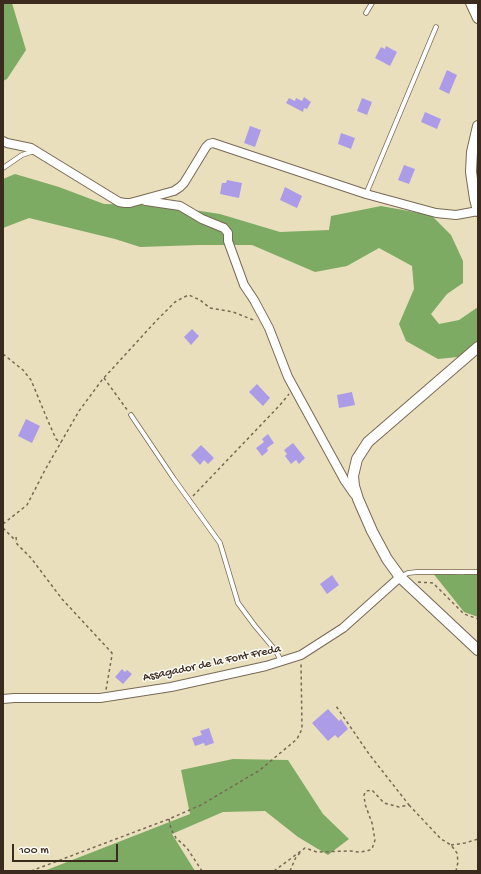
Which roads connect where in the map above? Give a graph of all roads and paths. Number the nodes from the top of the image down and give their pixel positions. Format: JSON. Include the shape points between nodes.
{"nodes":[{"id":1,"x":372,"y":3,"type":"edge"},
{"id":2,"x":471,"y":3,"type":"edge"},
{"id":3,"x":366,"y":13,"type":"dead end"},
{"id":4,"x":478,"y":18,"type":"edge"},
{"id":5,"x":436,"y":27,"type":"dead end"},
{"id":6,"x":478,"y":126,"type":"edge"},
{"id":7,"x":3,"y":141,"type":"edge"},
{"id":8,"x":38,"y":152,"type":"junction"},
{"id":9,"x":3,"y":168,"type":"edge"},
{"id":10,"x":366,"y":194,"type":"junction"},
{"id":11,"x":142,"y":200,"type":"junction"},
{"id":12,"x":478,"y":211,"type":"edge"},
{"id":13,"x":269,"y":328,"type":"junction"},
{"id":14,"x":478,"y":348,"type":"edge"},
{"id":15,"x":3,"y":354,"type":"edge"},
{"id":16,"x":104,"y":377,"type":"junction"},
{"id":17,"x":294,"y":388,"type":"junction"},
{"id":18,"x":131,"y":416,"type":"joint"},
{"id":19,"x":61,"y":443,"type":"junction"},
{"id":20,"x":358,"y":499,"type":"junction"},
{"id":21,"x":189,"y":501,"type":"junction"},
{"id":22,"x":3,"y":524,"type":"edge"},
{"id":23,"x":3,"y":528,"type":"edge"},
{"id":24,"x":16,"y":537,"type":"dead end"},
{"id":25,"x":17,"y":542,"type":"junction"},
{"id":26,"x":478,"y":572,"type":"edge"},
{"id":27,"x":403,"y":580,"type":"junction"},
{"id":28,"x":478,"y":619,"type":"edge"},
{"id":29,"x":478,"y":650,"type":"edge"},
{"id":30,"x":301,"y":655,"type":"junction"},
{"id":31,"x":282,"y":661,"type":"junction"},
{"id":32,"x":105,"y":698,"type":"junction"},
{"id":33,"x":3,"y":699,"type":"edge"},
{"id":34,"x":336,"y":706,"type":"dead end"},
{"id":35,"x":409,"y":805,"type":"junction"},
{"id":36,"x":169,"y":819,"type":"junction"},
{"id":37,"x":478,"y":839,"type":"edge"},
{"id":38,"x":451,"y":845,"type":"junction"},
{"id":39,"x":305,"y":848,"type":"junction"},
{"id":40,"x":31,"y":871,"type":"edge"},
{"id":41,"x":202,"y":871,"type":"edge"},
{"id":42,"x":274,"y":871,"type":"edge"},
{"id":43,"x":290,"y":871,"type":"edge"},
{"id":44,"x":456,"y":871,"type":"edge"}],
"edges":[{"from":1,"to":3,"type":"lane"},
{"from":2,"to":4,"type":"street"},
{"from":5,"to":10,"type":"lane"},
{"from":6,"to":12,"type":"street","via":[[472,152],[471,172]]},
{"from":7,"to":8,"type":"street"},
{"from":8,"to":9,"type":"lane","via":[[22,155]]},
{"from":8,"to":11,"type":"street","via":[[119,202]]},
{"from":10,"to":11,"type":"street","via":[[213,143],[206,147],[180,187]]},
{"from":10,"to":12,"type":"street","via":[[445,215]]},
{"from":11,"to":13,"type":"street","via":[[180,206],[224,228],[228,233],[228,242],[244,285]]},
{"from":13,"to":16,"type":"path","via":[[233,312],[210,308],[200,300],[184,297],[175,302],[156,321]]},
{"from":13,"to":17,"type":"street"},
{"from":14,"to":20,"type":"street","via":[[368,442],[354,468],[354,486]]},
{"from":15,"to":19,"type":"path","via":[[31,380],[50,427]]},
{"from":16,"to":18,"type":"path"},
{"from":16,"to":19,"type":"path","via":[[79,411]]},
{"from":17,"to":20,"type":"street"},
{"from":17,"to":21,"type":"path"},
{"from":18,"to":21,"type":"lane"},
{"from":19,"to":22,"type":"path","via":[[27,505]]},
{"from":20,"to":27,"type":"street","via":[[387,559]]},
{"from":21,"to":31,"type":"lane","via":[[220,543],[238,603]]},
{"from":23,"to":25,"type":"path"},
{"from":24,"to":25,"type":"path"},
{"from":25,"to":32,"type":"path","via":[[62,599],[112,653]]},
{"from":26,"to":27,"type":"lane","via":[[417,572],[408,573]]},
{"from":27,"to":28,"type":"path","via":[[433,583],[464,614]]},
{"from":27,"to":29,"type":"street"},
{"from":27,"to":30,"type":"street","name":"Assagador de la Font Freda","via":[[343,628]]},
{"from":30,"to":31,"type":"street","name":"Assagador de la Font Freda"},
{"from":30,"to":36,"type":"path","via":[[302,729],[297,739],[260,770],[201,805]]},
{"from":31,"to":32,"type":"street","name":"Assagador de la Font Freda","via":[[171,687]]},
{"from":32,"to":33,"type":"street","name":"Assagador de la Font Freda"},
{"from":34,"to":35,"type":"path"},
{"from":35,"to":38,"type":"path","via":[[441,839]]},
{"from":35,"to":39,"type":"path","via":[[399,808],[384,803],[372,790],[366,791],[364,795],[375,840],[372,849],[359,852],[317,852]]},
{"from":36,"to":40,"type":"path"},
{"from":36,"to":41,"type":"path","via":[[176,838]]},
{"from":37,"to":38,"type":"path"},
{"from":38,"to":44,"type":"path","via":[[457,853]]},
{"from":39,"to":42,"type":"path"},
{"from":39,"to":43,"type":"path","via":[[296,857]]}]}
